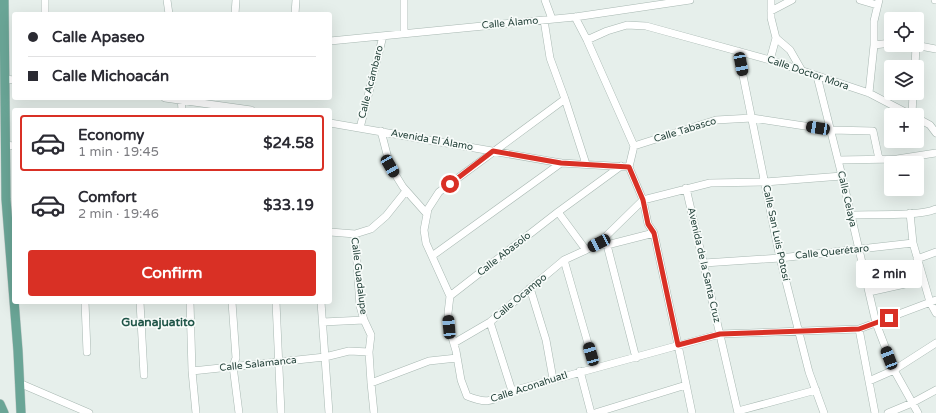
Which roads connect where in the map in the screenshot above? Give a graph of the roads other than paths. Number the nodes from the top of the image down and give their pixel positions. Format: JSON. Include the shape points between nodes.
{"nodes":[{"id":1,"x":4,"y":0,"type":"edge"},
{"id":2,"x":45,"y":0,"type":"edge"},
{"id":3,"x":167,"y":0,"type":"edge"},
{"id":4,"x":236,"y":0,"type":"edge"},
{"id":5,"x":296,"y":0,"type":"edge"},
{"id":6,"x":404,"y":0,"type":"edge"},
{"id":7,"x":545,"y":0,"type":"edge"},
{"id":8,"x":690,"y":0,"type":"edge"},
{"id":9,"x":771,"y":0,"type":"edge"},
{"id":10,"x":860,"y":0,"type":"edge"},
{"id":11,"x":789,"y":1,"type":"edge"},
{"id":12,"x":662,"y":2,"type":"edge"},
{"id":13,"x":878,"y":3,"type":"edge"},
{"id":14,"x":771,"y":11,"type":"junction"},
{"id":15,"x":45,"y":12,"type":"edge"},
{"id":16,"x":169,"y":12,"type":"edge"},
{"id":17,"x":235,"y":12,"type":"edge"},
{"id":18,"x":295,"y":12,"type":"edge"},
{"id":19,"x":575,"y":17,"type":"junction"},
{"id":20,"x":552,"y":19,"type":"junction"},
{"id":21,"x":544,"y":20,"type":"junction"},
{"id":22,"x":404,"y":34,"type":"junction"},
{"id":23,"x":382,"y":36,"type":"junction"},
{"id":24,"x":776,"y":38,"type":"junction"},
{"id":25,"x":332,"y":40,"type":"edge"},
{"id":26,"x":587,"y":40,"type":"junction"},
{"id":27,"x":884,"y":44,"type":"edge"},
{"id":28,"x":874,"y":46,"type":"junction"},
{"id":29,"x":924,"y":47,"type":"edge"},
{"id":30,"x":936,"y":49,"type":"edge"},
{"id":31,"x":738,"y":51,"type":"junction"},
{"id":32,"x":770,"y":60,"type":"junction"},
{"id":33,"x":802,"y":71,"type":"junction"},
{"id":34,"x":817,"y":76,"type":"junction"},
{"id":35,"x":10,"y":79,"type":"edge"},
{"id":36,"x":869,"y":93,"type":"junction"},
{"id":37,"x":565,"y":99,"type":"junction"},
{"id":38,"x":189,"y":100,"type":"edge"},
{"id":39,"x":229,"y":100,"type":"edge"},
{"id":40,"x":228,"y":106,"type":"junction"},
{"id":41,"x":240,"y":108,"type":"edge"},
{"id":42,"x":898,"y":108,"type":"edge"},
{"id":43,"x":752,"y":118,"type":"junction"},
{"id":44,"x":924,"y":122,"type":"edge"},
{"id":45,"x":332,"y":123,"type":"edge"},
{"id":46,"x":360,"y":128,"type":"junction"},
{"id":47,"x":831,"y":130,"type":"junction"},
{"id":48,"x":381,"y":131,"type":"junction"},
{"id":49,"x":936,"y":133,"type":"edge"},
{"id":50,"x":10,"y":145,"type":"edge"},
{"id":51,"x":634,"y":146,"type":"junction"},
{"id":52,"x":493,"y":151,"type":"junction"},
{"id":53,"x":936,"y":153,"type":"edge"},
{"id":54,"x":879,"y":159,"type":"junction"},
{"id":55,"x":838,"y":160,"type":"junction"},
{"id":56,"x":561,"y":163,"type":"junction"},
{"id":57,"x":586,"y":164,"type":"junction"},
{"id":58,"x":621,"y":166,"type":"junction"},
{"id":59,"x":629,"y":167,"type":"junction"},
{"id":60,"x":842,"y":176,"type":"junction"},
{"id":61,"x":765,"y":182,"type":"junction"},
{"id":62,"x":686,"y":188,"type":"junction"},
{"id":63,"x":406,"y":191,"type":"junction"},
{"id":64,"x":10,"y":200,"type":"edge"},
{"id":65,"x":643,"y":200,"type":"junction"},
{"id":66,"x":936,"y":209,"type":"edge"},
{"id":67,"x":558,"y":212,"type":"junction"},
{"id":68,"x":910,"y":213,"type":"junction"},
{"id":69,"x":427,"y":214,"type":"junction"},
{"id":70,"x":851,"y":215,"type":"junction"},
{"id":71,"x":332,"y":232,"type":"edge"},
{"id":72,"x":654,"y":233,"type":"junction"},
{"id":73,"x":355,"y":234,"type":"junction"},
{"id":74,"x":12,"y":241,"type":"edge"},
{"id":75,"x":599,"y":243,"type":"junction"},
{"id":76,"x":913,"y":243,"type":"junction"},
{"id":77,"x":607,"y":245,"type":"junction"},
{"id":78,"x":586,"y":250,"type":"junction"},
{"id":79,"x":859,"y":250,"type":"junction"},
{"id":80,"x":936,"y":252,"type":"edge"},
{"id":81,"x":432,"y":256,"type":"junction"},
{"id":82,"x":780,"y":258,"type":"junction"},
{"id":83,"x":917,"y":259,"type":"junction"},
{"id":84,"x":564,"y":260,"type":"junction"},
{"id":85,"x":704,"y":263,"type":"junction"},
{"id":86,"x":924,"y":280,"type":"junction"},
{"id":87,"x":530,"y":288,"type":"junction"},
{"id":88,"x":869,"y":292,"type":"junction"},
{"id":89,"x":450,"y":296,"type":"junction"},
{"id":90,"x":933,"y":301,"type":"edge"},
{"id":91,"x":15,"y":304,"type":"edge"},
{"id":92,"x":85,"y":304,"type":"edge"},
{"id":93,"x":140,"y":304,"type":"edge"},
{"id":94,"x":190,"y":304,"type":"edge"},
{"id":95,"x":232,"y":304,"type":"edge"},
{"id":96,"x":276,"y":304,"type":"edge"},
{"id":97,"x":321,"y":304,"type":"edge"},
{"id":98,"x":936,"y":313,"type":"edge"},
{"id":99,"x":364,"y":320,"type":"junction"},
{"id":100,"x":323,"y":322,"type":"junction"},
{"id":101,"x":490,"y":322,"type":"junction"},
{"id":102,"x":876,"y":324,"type":"junction"},
{"id":103,"x":859,"y":329,"type":"junction"},
{"id":104,"x":799,"y":332,"type":"junction"},
{"id":105,"x":720,"y":334,"type":"junction"},
{"id":106,"x":936,"y":343,"type":"edge"},
{"id":107,"x":454,"y":344,"type":"junction"},
{"id":108,"x":678,"y":345,"type":"junction"},
{"id":109,"x":87,"y":352,"type":"dead end"},
{"id":110,"x":369,"y":352,"type":"junction"},
{"id":111,"x":325,"y":357,"type":"junction"},
{"id":112,"x":457,"y":358,"type":"junction"},
{"id":113,"x":636,"y":358,"type":"junction"},
{"id":114,"x":278,"y":362,"type":"junction"},
{"id":115,"x":234,"y":366,"type":"junction"},
{"id":116,"x":595,"y":368,"type":"junction"},
{"id":117,"x":894,"y":370,"type":"junction"},
{"id":118,"x":192,"y":371,"type":"junction"},
{"id":119,"x":580,"y":371,"type":"junction"},
{"id":120,"x":144,"y":375,"type":"dead end"},
{"id":121,"x":553,"y":379,"type":"junction"},
{"id":122,"x":869,"y":381,"type":"junction"},
{"id":123,"x":19,"y":383,"type":"junction"},
{"id":124,"x":370,"y":383,"type":"junction"},
{"id":125,"x":686,"y":385,"type":"junction"},
{"id":126,"x":816,"y":390,"type":"junction"},
{"id":127,"x":936,"y":390,"type":"edge"},
{"id":128,"x":512,"y":391,"type":"junction"},
{"id":129,"x":20,"y":394,"type":"junction"},
{"id":130,"x":912,"y":403,"type":"junction"},
{"id":131,"x":0,"y":404,"type":"edge"},
{"id":132,"x":330,"y":411,"type":"edge"},
{"id":133,"x":738,"y":412,"type":"edge"},
{"id":134,"x":4,"y":413,"type":"edge"},
{"id":135,"x":15,"y":413,"type":"edge"},
{"id":136,"x":20,"y":413,"type":"edge"},
{"id":137,"x":89,"y":413,"type":"edge"},
{"id":138,"x":196,"y":413,"type":"edge"},
{"id":139,"x":239,"y":413,"type":"edge"},
{"id":140,"x":281,"y":413,"type":"edge"},
{"id":141,"x":374,"y":413,"type":"edge"},
{"id":142,"x":591,"y":413,"type":"edge"},
{"id":143,"x":595,"y":413,"type":"edge"},
{"id":144,"x":692,"y":413,"type":"edge"},
{"id":145,"x":824,"y":413,"type":"edge"},
{"id":146,"x":875,"y":413,"type":"edge"},
{"id":147,"x":888,"y":413,"type":"edge"},
{"id":148,"x":918,"y":413,"type":"edge"}],
"edges":[{"from":1,"to":35,"type":"main road"},
{"from":2,"to":15,"type":"street"},
{"from":3,"to":16,"type":"street"},
{"from":4,"to":17,"type":"street"},
{"from":5,"to":18,"type":"street"},
{"from":6,"to":22,"type":"street"},
{"from":7,"to":20,"type":"street"},
{"from":8,"to":12,"type":"street","name":"Calle Álamo"},
{"from":9,"to":14,"type":"street"},
{"from":10,"to":13,"type":"street"},
{"from":11,"to":14,"type":"street"},
{"from":12,"to":19,"type":"street","name":"Calle Álamo"},
{"from":13,"to":28,"type":"street","via":[[874,21]]},
{"from":14,"to":24,"type":"street"},
{"from":19,"to":20,"type":"street","name":"Calle Álamo"},
{"from":19,"to":26,"type":"street"},
{"from":20,"to":21,"type":"street","name":"Calle Álamo"},
{"from":21,"to":22,"type":"street","name":"Calle Álamo"},
{"from":21,"to":37,"type":"street","via":[[550,58]]},
{"from":22,"to":23,"type":"street","name":"Calle Álamo"},
{"from":23,"to":25,"type":"street","name":"Calle Álamo"},
{"from":23,"to":46,"type":"street","name":"Calle Acámbaro"},
{"from":24,"to":32,"type":"street"},
{"from":24,"to":33,"type":"street","via":[[790,50]]},
{"from":26,"to":31,"type":"street","name":"Calle Doctor Mora","via":[[626,26],[646,26]]},
{"from":26,"to":51,"type":"street"},
{"from":27,"to":28,"type":"street"},
{"from":28,"to":36,"type":"street"},
{"from":29,"to":30,"type":"street"},
{"from":31,"to":32,"type":"street","name":"Calle Doctor Mora"},
{"from":31,"to":43,"type":"street","name":"Calle San Luis Potosí"},
{"from":32,"to":33,"type":"street","name":"Calle Doctor Mora"},
{"from":33,"to":34,"type":"street","name":"Calle Doctor Mora"},
{"from":34,"to":36,"type":"street","name":"Calle Doctor Mora"},
{"from":34,"to":47,"type":"street","name":"Calle Celaya"},
{"from":35,"to":50,"type":"main road"},
{"from":36,"to":42,"type":"street","name":"Calle Doctor Mora"},
{"from":37,"to":52,"type":"street"},
{"from":37,"to":57,"type":"street"},
{"from":38,"to":40,"type":"street"},
{"from":39,"to":40,"type":"street"},
{"from":40,"to":41,"type":"street"},
{"from":43,"to":47,"type":"street","name":"Calle Tabasco"},
{"from":43,"to":51,"type":"street","name":"Calle Tabasco","via":[[716,120]]},
{"from":43,"to":61,"type":"street","name":"Calle San Luis Potosí"},
{"from":44,"to":49,"type":"street"},
{"from":45,"to":46,"type":"street","name":"Avenida El Álamo"},
{"from":46,"to":48,"type":"street","name":"Avenida El Álamo"},
{"from":47,"to":54,"type":"street","name":"Calle Tabasco","via":[[873,130]]},
{"from":47,"to":55,"type":"street","name":"Calle Celaya"},
{"from":48,"to":52,"type":"street","name":"Avenida El Álamo"},
{"from":48,"to":63,"type":"street","via":[[390,166]]},
{"from":50,"to":64,"type":"main road"},
{"from":51,"to":59,"type":"street"},
{"from":52,"to":56,"type":"street","name":"Avenida El Álamo"},
{"from":52,"to":69,"type":"street","via":[[439,192]]},
{"from":53,"to":54,"type":"street"},
{"from":54,"to":55,"type":"street"},
{"from":55,"to":60,"type":"street","name":"Calle Celaya"},
{"from":56,"to":57,"type":"street","name":"Avenida El Álamo"},
{"from":56,"to":81,"type":"street"},
{"from":57,"to":58,"type":"street","name":"Avenida El Álamo"},
{"from":58,"to":59,"type":"street","name":"Avenida El Álamo"},
{"from":58,"to":67,"type":"street","name":"Calle Abasolo"},
{"from":59,"to":65,"type":"street"},
{"from":60,"to":61,"type":"street"},
{"from":60,"to":70,"type":"street","name":"Calle Celaya"},
{"from":61,"to":62,"type":"street","via":[[710,183]]},
{"from":61,"to":82,"type":"street","name":"Calle San Luis Potosí"},
{"from":62,"to":65,"type":"street"},
{"from":62,"to":85,"type":"street","name":"Avenida de la Santa Cruz"},
{"from":63,"to":69,"type":"street"},
{"from":63,"to":73,"type":"street","via":[[386,216],[371,229]]},
{"from":64,"to":74,"type":"main road"},
{"from":65,"to":72,"type":"street","via":[[648,224]]},
{"from":65,"to":75,"type":"street","name":"Calle Ocampo"},
{"from":66,"to":68,"type":"street"},
{"from":67,"to":78,"type":"street"},
{"from":67,"to":89,"type":"street","name":"Calle Abasolo"},
{"from":68,"to":70,"type":"street"},
{"from":68,"to":76,"type":"street"},
{"from":69,"to":81,"type":"street","via":[[424,230]]},
{"from":70,"to":79,"type":"street","name":"Calle Celaya"},
{"from":71,"to":73,"type":"street","name":"Calle Guadalupe"},
{"from":72,"to":77,"type":"street"},
{"from":72,"to":108,"type":"street"},
{"from":73,"to":99,"type":"street","name":"Calle Guadalupe","via":[[360,306]]},
{"from":75,"to":77,"type":"street"},
{"from":75,"to":78,"type":"street","name":"Calle Ocampo"},
{"from":76,"to":79,"type":"street","name":"Calle Querétaro"},
{"from":76,"to":83,"type":"street"},
{"from":77,"to":113,"type":"street"},
{"from":78,"to":84,"type":"street","name":"Calle Ocampo"},
{"from":79,"to":82,"type":"street","name":"Calle Querétaro"},
{"from":79,"to":88,"type":"street","name":"Calle Celaya"},
{"from":80,"to":83,"type":"street"},
{"from":81,"to":89,"type":"street"},
{"from":82,"to":85,"type":"street","name":"Calle Querétaro"},
{"from":82,"to":104,"type":"street","name":"Calle San Luis Potosí"},
{"from":83,"to":86,"type":"street"},
{"from":84,"to":87,"type":"street","name":"Calle Ocampo"},
{"from":84,"to":116,"type":"street"},
{"from":85,"to":105,"type":"street","name":"Avenida de la Santa Cruz"},
{"from":86,"to":88,"type":"street"},
{"from":86,"to":90,"type":"street"},
{"from":87,"to":101,"type":"street","name":"Calle Ocampo"},
{"from":87,"to":121,"type":"street","via":[[546,340]]},
{"from":88,"to":102,"type":"street","name":"Calle Celaya"},
{"from":89,"to":107,"type":"street","via":[[448,320]]},
{"from":90,"to":98,"type":"street"},
{"from":90,"to":102,"type":"street","name":"Calle Aconahuatl"},
{"from":91,"to":123,"type":"main road"},
{"from":92,"to":109,"type":"street"},
{"from":93,"to":120,"type":"street"},
{"from":94,"to":118,"type":"street"},
{"from":95,"to":115,"type":"street","via":[[236,358]]},
{"from":96,"to":114,"type":"street"},
{"from":97,"to":100,"type":"street"},
{"from":99,"to":100,"type":"street"},
{"from":99,"to":110,"type":"street","name":"Calle Guadalupe","via":[[371,335]]},
{"from":100,"to":111,"type":"street"},
{"from":101,"to":107,"type":"street","name":"Calle Ocampo"},
{"from":101,"to":128,"type":"street"},
{"from":102,"to":103,"type":"street","name":"Calle Aconahuatl"},
{"from":102,"to":117,"type":"street","name":"Calle Celaya"},
{"from":103,"to":104,"type":"street","name":"Calle Aconahuatl"},
{"from":103,"to":122,"type":"street"},
{"from":104,"to":105,"type":"street","name":"Calle Aconahuatl"},
{"from":104,"to":126,"type":"street","name":"Calle San Luis Potosí"},
{"from":105,"to":108,"type":"street","name":"Calle Aconahuatl"},
{"from":105,"to":133,"type":"street","name":"Avenida de la Santa Cruz"},
{"from":106,"to":117,"type":"street"},
{"from":107,"to":112,"type":"street"},
{"from":108,"to":113,"type":"street","name":"Calle Aconahuatl"},
{"from":108,"to":125,"type":"street"},
{"from":110,"to":111,"type":"street","name":"Calle Salamanca","via":[[349,351]]},
{"from":110,"to":124,"type":"street","name":"Calle Guadalupe"},
{"from":111,"to":114,"type":"street","name":"Calle Salamanca"},
{"from":111,"to":132,"type":"street"},
{"from":112,"to":124,"type":"street","via":[[429,361]]},
{"from":112,"to":128,"type":"street","name":"Calle Aconahuatl","via":[[467,396],[490,401]]},
{"from":113,"to":116,"type":"street","name":"Calle Aconahuatl"},
{"from":114,"to":115,"type":"street","name":"Calle Salamanca"},
{"from":114,"to":140,"type":"street"},
{"from":115,"to":118,"type":"street","name":"Calle Salamanca"},
{"from":115,"to":139,"type":"street"},
{"from":116,"to":119,"type":"street","name":"Calle Aconahuatl"},
{"from":117,"to":122,"type":"street"},
{"from":117,"to":130,"type":"street","name":"Calle Celaya"},
{"from":118,"to":138,"type":"street"},
{"from":119,"to":121,"type":"street","name":"Calle Aconahuatl"},
{"from":119,"to":142,"type":"street"},
{"from":121,"to":128,"type":"street","name":"Calle Aconahuatl"},
{"from":122,"to":146,"type":"street"},
{"from":123,"to":129,"type":"main road"},
{"from":123,"to":137,"type":"street"},
{"from":124,"to":141,"type":"street","name":"Calle Guadalupe"},
{"from":125,"to":143,"type":"street"},
{"from":125,"to":144,"type":"street"},
{"from":126,"to":133,"type":"street"},
{"from":126,"to":145,"type":"street","name":"Calle San Luis Potosí"},
{"from":127,"to":130,"type":"street"},
{"from":129,"to":135,"type":"main road"},
{"from":129,"to":136,"type":"main road"},
{"from":130,"to":147,"type":"street"},
{"from":130,"to":148,"type":"street","name":"Calle Celaya"},
{"from":131,"to":134,"type":"main road"}]}
